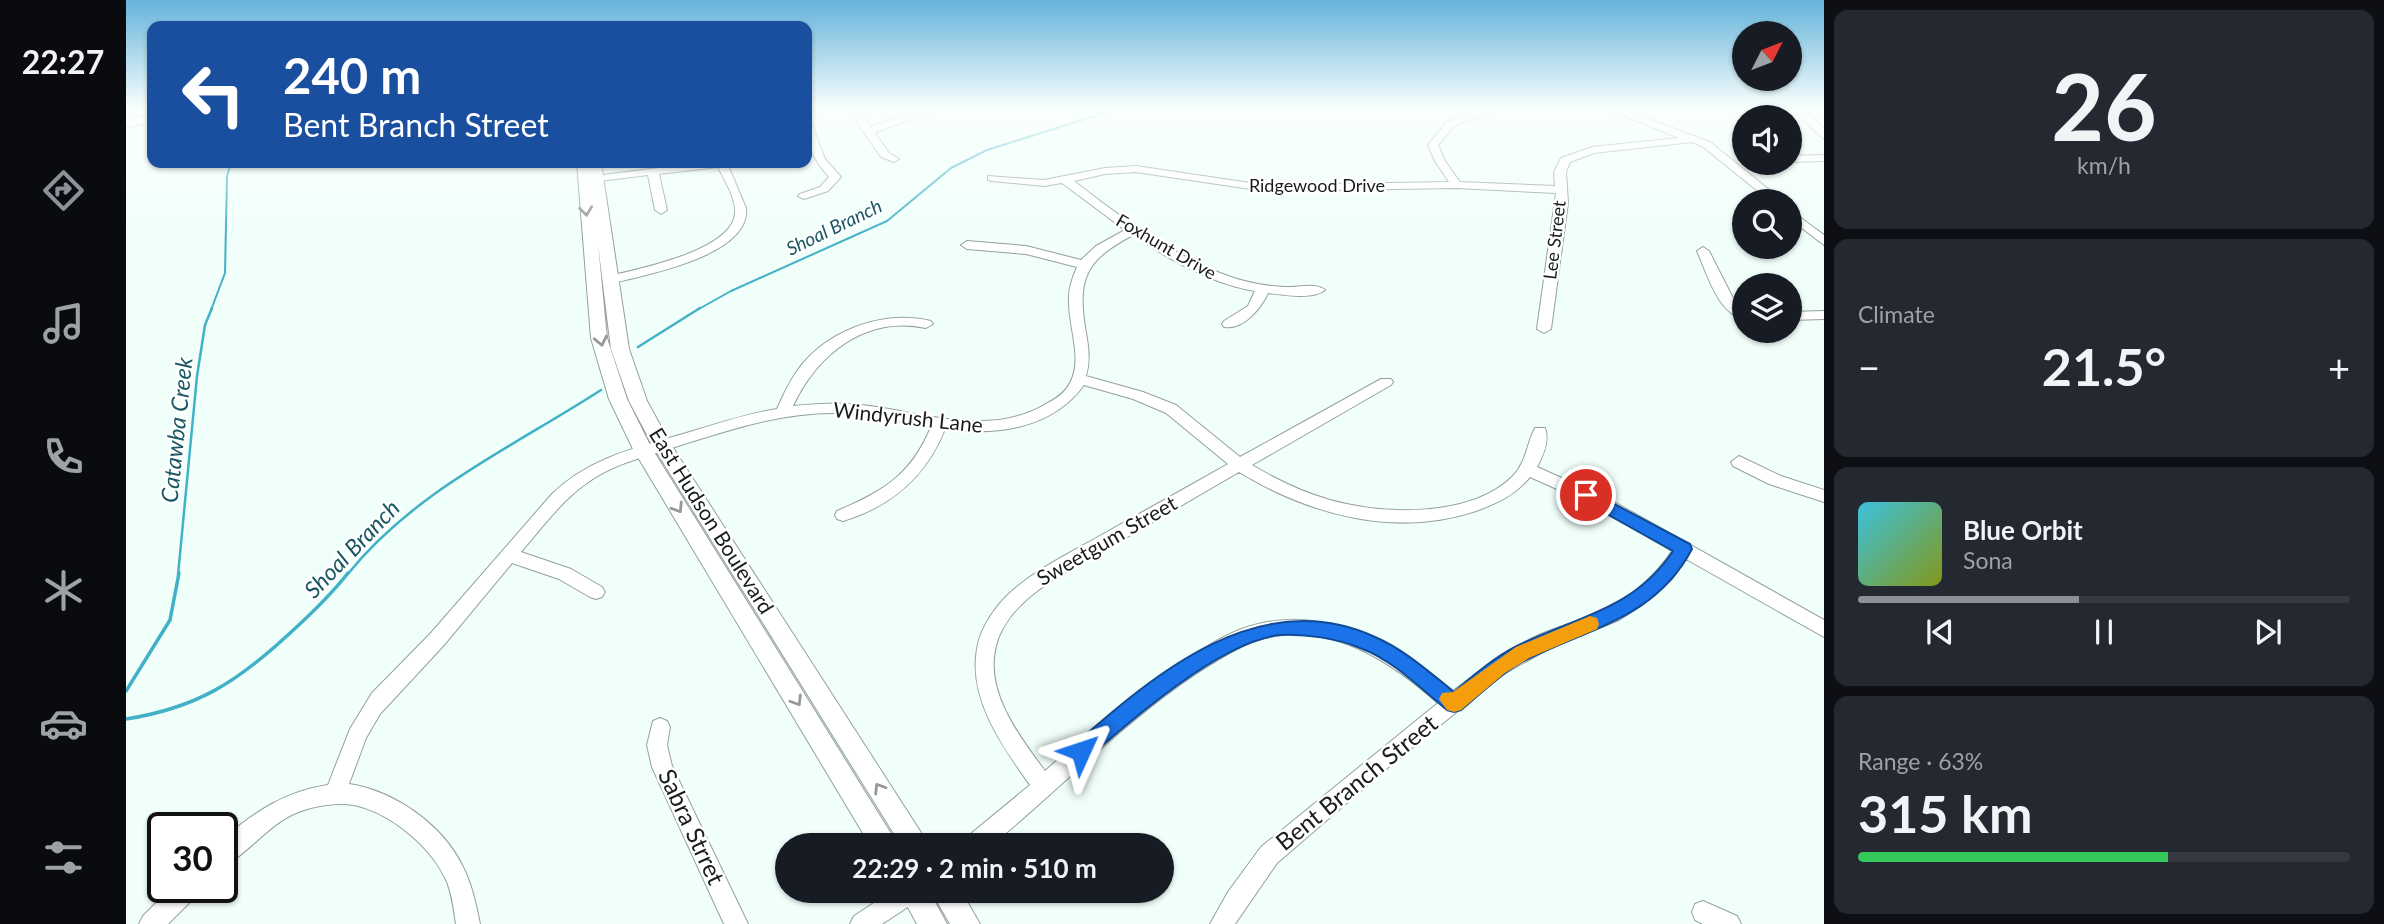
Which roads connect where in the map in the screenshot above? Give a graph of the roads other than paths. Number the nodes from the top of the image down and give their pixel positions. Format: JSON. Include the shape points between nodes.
{"nodes":[{"id":1,"x":817,"y":151,"type":"edge"},
{"id":2,"x":882,"y":151,"type":"edge"},
{"id":3,"x":1435,"y":151,"type":"edge"},
{"id":4,"x":1588,"y":151,"type":"edge"},
{"id":5,"x":1714,"y":151,"type":"edge"},
{"id":6,"x":1824,"y":158,"type":"edge"},
{"id":7,"x":894,"y":159,"type":"dead end"},
{"id":8,"x":1802,"y":159,"type":"edge"},
{"id":9,"x":1728,"y":160,"type":"junction"},
{"id":10,"x":1732,"y":160,"type":"edge"},
{"id":11,"x":684,"y":168,"type":"edge"},
{"id":12,"x":724,"y":168,"type":"edge"},
{"id":13,"x":653,"y":172,"type":"junction"},
{"id":14,"x":591,"y":174,"type":"edge"},
{"id":15,"x":992,"y":178,"type":"dead end"},
{"id":16,"x":1066,"y":180,"type":"junction"},
{"id":17,"x":1457,"y":185,"type":"junction"},
{"id":18,"x":1763,"y":189,"type":"edge"},
{"id":19,"x":1561,"y":190,"type":"junction"},
{"id":20,"x":804,"y":196,"type":"dead end"},
{"id":21,"x":661,"y":210,"type":"dead end"},
{"id":22,"x":1802,"y":223,"type":"edge"},
{"id":23,"x":1134,"y":230,"type":"junction"},
{"id":24,"x":1824,"y":242,"type":"edge"},
{"id":25,"x":967,"y":245,"type":"dead end"},
{"id":26,"x":1703,"y":251,"type":"dead end"},
{"id":27,"x":1084,"y":265,"type":"junction"},
{"id":28,"x":601,"y":281,"type":"junction"},
{"id":29,"x":1319,"y":290,"type":"dead end"},
{"id":30,"x":1262,"y":291,"type":"junction"},
{"id":31,"x":1732,"y":306,"type":"edge"},
{"id":32,"x":1824,"y":315,"type":"edge"},
{"id":33,"x":1802,"y":316,"type":"edge"},
{"id":34,"x":926,"y":324,"type":"dead end"},
{"id":35,"x":1229,"y":324,"type":"dead end"},
{"id":36,"x":1544,"y":329,"type":"dead end"},
{"id":37,"x":1080,"y":379,"type":"junction"},
{"id":38,"x":1386,"y":382,"type":"dead end"},
{"id":39,"x":783,"y":411,"type":"junction"},
{"id":40,"x":939,"y":425,"type":"junction"},
{"id":41,"x":1540,"y":432,"type":"dead end"},
{"id":42,"x":652,"y":448,"type":"junction"},
{"id":43,"x":1739,"y":462,"type":"dead end"},
{"id":44,"x":1239,"y":465,"type":"junction"},
{"id":45,"x":1528,"y":470,"type":"junction"},
{"id":46,"x":1824,"y":496,"type":"edge"},
{"id":47,"x":843,"y":515,"type":"dead end"},
{"id":48,"x":1684,"y":549,"type":"junction"},
{"id":49,"x":508,"y":555,"type":"junction"},
{"id":50,"x":596,"y":592,"type":"dead end"},
{"id":51,"x":1824,"y":629,"type":"edge"},
{"id":52,"x":1454,"y":704,"type":"junction"},
{"id":53,"x":660,"y":727,"type":"dead end"},
{"id":54,"x":1043,"y":786,"type":"junction"},
{"id":55,"x":335,"y":794,"type":"junction"},
{"id":56,"x":879,"y":833,"type":"edge"},
{"id":57,"x":908,"y":833,"type":"edge"},
{"id":58,"x":989,"y":833,"type":"edge"},
{"id":59,"x":238,"y":841,"type":"edge"},
{"id":60,"x":173,"y":903,"type":"edge"},
{"id":61,"x":894,"y":903,"type":"edge"},
{"id":62,"x":920,"y":903,"type":"edge"},
{"id":63,"x":952,"y":903,"type":"edge"},
{"id":64,"x":1703,"y":912,"type":"dead end"},
{"id":65,"x":151,"y":924,"type":"edge"},
{"id":66,"x":468,"y":924,"type":"edge"},
{"id":67,"x":736,"y":924,"type":"edge"},
{"id":68,"x":862,"y":924,"type":"edge"},
{"id":69,"x":933,"y":924,"type":"edge"},
{"id":70,"x":966,"y":924,"type":"edge"},
{"id":71,"x":1222,"y":924,"type":"edge"},
{"id":72,"x":1729,"y":924,"type":"edge"}],
"edges":[{"from":1,"to":20,"type":"street","via":[[835,177],[824,189]]},
{"from":2,"to":7,"type":"street"},
{"from":3,"to":17,"type":"street"},
{"from":4,"to":19,"type":"street","name":"Lee Street","via":[[1562,165]]},
{"from":5,"to":9,"type":"street"},
{"from":6,"to":8,"type":"street"},
{"from":9,"to":10,"type":"street"},
{"from":9,"to":18,"type":"street"},
{"from":11,"to":13,"type":"street"},
{"from":12,"to":28,"type":"street","via":[[741,215],[731,234],[673,264]]},
{"from":13,"to":14,"type":"street"},
{"from":13,"to":21,"type":"street"},
{"from":14,"to":28,"type":"main road","name":"East Hudson Boulevard"},
{"from":15,"to":16,"type":"street","name":"Ridgewood Drive","via":[[1034,184]]},
{"from":16,"to":17,"type":"street","name":"Ridgewood Drive","via":[[1136,169],[1275,188]]},
{"from":16,"to":23,"type":"street","name":"Foxhunt Drive"},
{"from":17,"to":19,"type":"street","name":"Ridgewood Drive"},
{"from":19,"to":36,"type":"street","name":"Lee Street"},
{"from":22,"to":24,"type":"street"},
{"from":23,"to":27,"type":"street"},
{"from":23,"to":30,"type":"street","name":"Foxhunt Drive","via":[[1212,275]]},
{"from":25,"to":27,"type":"street","via":[[1026,250]]},
{"from":26,"to":31,"type":"street"},
{"from":27,"to":37,"type":"street","via":[[1076,291],[1083,360]]},
{"from":28,"to":42,"type":"main road","name":"East Hudson Boulevard","via":[[599,338],[608,371]]},
{"from":29,"to":30,"type":"street","name":"Foxhunt Drive"},
{"from":30,"to":35,"type":"street","via":[[1254,308]]},
{"from":32,"to":33,"type":"street"},
{"from":34,"to":39,"type":"street","via":[[908,320],[888,323],[824,351],[801,375]]},
{"from":37,"to":40,"type":"street","name":"Windyrush Lane","via":[[1056,405],[1022,421],[981,428]]},
{"from":37,"to":44,"type":"street","via":[[1172,410]]},
{"from":38,"to":44,"type":"street","name":"Sweetgum Street"},
{"from":39,"to":40,"type":"street","name":"Windyrush Lane","via":[[855,409]]},
{"from":39,"to":42,"type":"street","name":"Windyrush Lane"},
{"from":40,"to":47,"type":"street","via":[[928,455],[909,479],[892,493]]},
{"from":41,"to":45,"type":"street","via":[[1539,448]]},
{"from":42,"to":49,"type":"street","name":"Windyrush Lane","via":[[585,475]]},
{"from":42,"to":56,"type":"main road","name":"East Hudson Boulevard","one_way":true},
{"from":57,"to":42,"type":"main road","name":"East Hudson Boulevard","one_way":true},
{"from":43,"to":46,"type":"street","via":[[1774,480]]},
{"from":44,"to":45,"type":"street","via":[[1317,502],[1368,515],[1393,516],[1469,509],[1495,498]]},
{"from":44,"to":54,"type":"street","name":"Sweetgum Street","via":[[1033,583],[995,624],[985,658],[991,702],[999,724]]},
{"from":45,"to":48,"type":"street","via":[[1601,502]]},
{"from":48,"to":51,"type":"street"},
{"from":48,"to":52,"type":"street","name":"Bent Branch Street","via":[[1667,574],[1628,605],[1522,652]]},
{"from":49,"to":50,"type":"street","via":[[565,573]]},
{"from":49,"to":55,"type":"street","name":"Windyrush Lane","via":[[424,655],[381,696],[366,718]]},
{"from":52,"to":54,"type":"street","via":[[1404,663],[1368,642],[1312,628],[1261,631],[1238,639],[1124,713]]},
{"from":52,"to":71,"type":"street","name":"Bent Branch Street","via":[[1269,855]]},
{"from":53,"to":67,"type":"street","name":"Sabra Strret","via":[[657,745],[662,767]]},
{"from":54,"to":58,"type":"street"},
{"from":55,"to":59,"type":"street","via":[[299,802]]},
{"from":55,"to":66,"type":"street","via":[[355,795],[382,805],[436,847],[454,872]]},
{"from":60,"to":65,"type":"street"},
{"from":61,"to":68,"type":"street"},
{"from":62,"to":69,"type":"main road"},
{"from":63,"to":70,"type":"main road"},
{"from":64,"to":72,"type":"street"}]}
